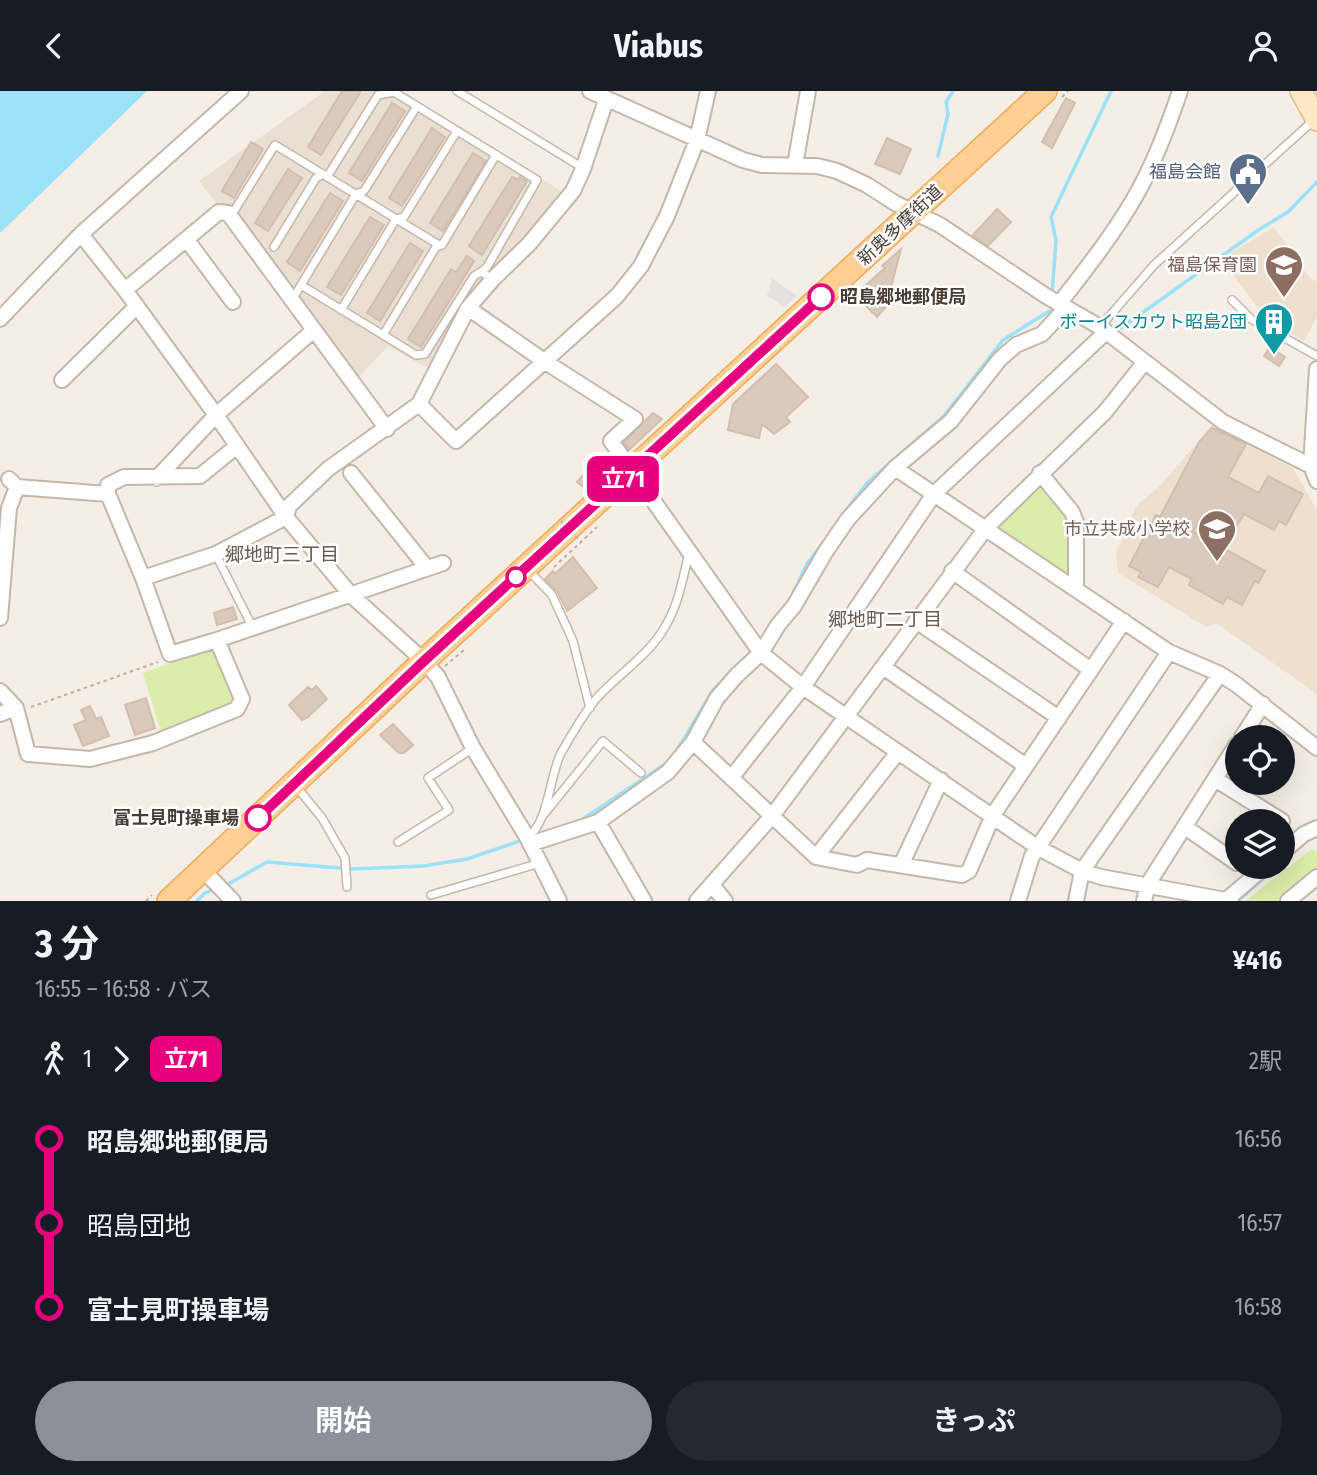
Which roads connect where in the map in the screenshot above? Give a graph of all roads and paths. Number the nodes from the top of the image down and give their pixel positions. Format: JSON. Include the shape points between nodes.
{"nodes":[{"id":1,"x":241,"y":91,"type":"edge"},
{"id":2,"x":457,"y":91,"type":"edge"},
{"id":3,"x":590,"y":91,"type":"edge"},
{"id":4,"x":708,"y":91,"type":"edge"},
{"id":5,"x":808,"y":91,"type":"edge"},
{"id":6,"x":1045,"y":91,"type":"edge"},
{"id":7,"x":1180,"y":91,"type":"edge"},
{"id":8,"x":1301,"y":91,"type":"edge"},
{"id":9,"x":606,"y":100,"type":"junction"},
{"id":10,"x":417,"y":106,"type":"junction"},
{"id":11,"x":1317,"y":118,"type":"edge"},
{"id":12,"x":457,"y":131,"type":"junction"},
{"id":13,"x":697,"y":140,"type":"junction"},
{"id":14,"x":496,"y":155,"type":"junction"},
{"id":15,"x":795,"y":165,"type":"junction"},
{"id":16,"x":583,"y":169,"type":"junction"},
{"id":17,"x":325,"y":175,"type":"junction"},
{"id":18,"x":356,"y":194,"type":"junction"},
{"id":19,"x":914,"y":213,"type":"junction"},
{"id":20,"x":230,"y":217,"type":"junction"},
{"id":21,"x":396,"y":219,"type":"junction"},
{"id":22,"x":84,"y":238,"type":"dead end"},
{"id":23,"x":187,"y":240,"type":"junction"},
{"id":24,"x":439,"y":245,"type":"junction"},
{"id":25,"x":274,"y":247,"type":"dead end"},
{"id":26,"x":486,"y":275,"type":"junction"},
{"id":27,"x":300,"y":285,"type":"junction"},
{"id":28,"x":125,"y":290,"type":"junction"},
{"id":29,"x":292,"y":300,"type":"junction"},
{"id":30,"x":1232,"y":300,"type":"dead end"},
{"id":31,"x":233,"y":302,"type":"dead end"},
{"id":32,"x":1057,"y":302,"type":"junction"},
{"id":33,"x":137,"y":306,"type":"junction"},
{"id":34,"x":468,"y":308,"type":"junction"},
{"id":35,"x":341,"y":310,"type":"junction"},
{"id":36,"x":0,"y":319,"type":"edge"},
{"id":37,"x":314,"y":330,"type":"junction"},
{"id":38,"x":1103,"y":330,"type":"junction"},
{"id":39,"x":383,"y":335,"type":"junction"},
{"id":40,"x":1317,"y":356,"type":"edge"},
{"id":41,"x":544,"y":361,"type":"junction"},
{"id":42,"x":1144,"y":363,"type":"junction"},
{"id":43,"x":1317,"y":369,"type":"edge"},
{"id":44,"x":62,"y":380,"type":"dead end"},
{"id":45,"x":419,"y":404,"type":"junction"},
{"id":46,"x":216,"y":415,"type":"junction"},
{"id":47,"x":387,"y":429,"type":"junction"},
{"id":48,"x":237,"y":446,"type":"junction"},
{"id":49,"x":895,"y":468,"type":"junction"},
{"id":50,"x":1314,"y":468,"type":"edge"},
{"id":51,"x":633,"y":470,"type":"junction"},
{"id":52,"x":351,"y":473,"type":"dead end"},
{"id":53,"x":1040,"y":473,"type":"junction"},
{"id":54,"x":157,"y":478,"type":"junction"},
{"id":55,"x":1317,"y":481,"type":"edge"},
{"id":56,"x":934,"y":493,"type":"junction"},
{"id":57,"x":108,"y":494,"type":"junction"},
{"id":58,"x":4,"y":507,"type":"edge"},
{"id":59,"x":286,"y":517,"type":"junction"},
{"id":60,"x":561,"y":521,"type":"dead end"},
{"id":61,"x":986,"y":528,"type":"junction"},
{"id":62,"x":580,"y":541,"type":"dead end"},
{"id":63,"x":690,"y":549,"type":"junction"},
{"id":64,"x":216,"y":554,"type":"junction"},
{"id":65,"x":443,"y":563,"type":"dead end"},
{"id":66,"x":427,"y":568,"type":"junction"},
{"id":67,"x":526,"y":568,"type":"junction"},
{"id":68,"x":952,"y":571,"type":"junction"},
{"id":69,"x":143,"y":578,"type":"junction"},
{"id":70,"x":1076,"y":588,"type":"junction"},
{"id":71,"x":351,"y":595,"type":"junction"},
{"id":72,"x":0,"y":618,"type":"edge"},
{"id":73,"x":916,"y":621,"type":"junction"},
{"id":74,"x":1124,"y":621,"type":"junction"},
{"id":75,"x":253,"y":628,"type":"junction"},
{"id":76,"x":217,"y":640,"type":"junction"},
{"id":77,"x":758,"y":648,"type":"junction"},
{"id":78,"x":1169,"y":652,"type":"junction"},
{"id":79,"x":170,"y":655,"type":"junction"},
{"id":80,"x":424,"y":661,"type":"junction"},
{"id":81,"x":883,"y":667,"type":"junction"},
{"id":82,"x":1091,"y":670,"type":"junction"},
{"id":83,"x":1220,"y":674,"type":"junction"},
{"id":84,"x":803,"y":687,"type":"junction"},
{"id":85,"x":0,"y":691,"type":"edge"},
{"id":86,"x":1263,"y":704,"type":"junction"},
{"id":87,"x":590,"y":708,"type":"junction"},
{"id":88,"x":17,"y":710,"type":"junction"},
{"id":89,"x":0,"y":714,"type":"edge"},
{"id":90,"x":846,"y":718,"type":"junction"},
{"id":91,"x":1059,"y":718,"type":"junction"},
{"id":92,"x":1250,"y":725,"type":"edge"},
{"id":93,"x":693,"y":742,"type":"junction"},
{"id":94,"x":473,"y":748,"type":"junction"},
{"id":95,"x":1317,"y":748,"type":"edge"},
{"id":96,"x":898,"y":752,"type":"junction"},
{"id":97,"x":1225,"y":763,"type":"edge"},
{"id":98,"x":1026,"y":766,"type":"junction"},
{"id":99,"x":641,"y":773,"type":"dead end"},
{"id":100,"x":731,"y":778,"type":"junction"},
{"id":101,"x":1215,"y":779,"type":"junction"},
{"id":102,"x":940,"y":781,"type":"junction"},
{"id":103,"x":294,"y":784,"type":"junction"},
{"id":104,"x":1263,"y":809,"type":"edge"},
{"id":105,"x":993,"y":815,"type":"junction"},
{"id":106,"x":772,"y":816,"type":"junction"},
{"id":107,"x":541,"y":817,"type":"junction"},
{"id":108,"x":598,"y":822,"type":"junction"},
{"id":109,"x":1185,"y":827,"type":"junction"},
{"id":110,"x":1311,"y":831,"type":"edge"},
{"id":111,"x":529,"y":841,"type":"junction"},
{"id":112,"x":398,"y":842,"type":"dead end"},
{"id":113,"x":1295,"y":843,"type":"edge"},
{"id":114,"x":1037,"y":847,"type":"junction"},
{"id":115,"x":1225,"y":855,"type":"edge"},
{"id":116,"x":816,"y":857,"type":"junction"},
{"id":117,"x":540,"y":863,"type":"junction"},
{"id":118,"x":901,"y":865,"type":"junction"},
{"id":119,"x":1082,"y":871,"type":"junction"},
{"id":120,"x":1317,"y":877,"type":"edge"},
{"id":121,"x":1252,"y":879,"type":"edge"},
{"id":122,"x":1148,"y":884,"type":"junction"},
{"id":123,"x":712,"y":885,"type":"junction"},
{"id":124,"x":219,"y":886,"type":"edge"},
{"id":125,"x":347,"y":887,"type":"dead end"},
{"id":126,"x":431,"y":895,"type":"dead end"},
{"id":127,"x":169,"y":901,"type":"edge"},
{"id":128,"x":559,"y":901,"type":"edge"},
{"id":129,"x":644,"y":901,"type":"edge"},
{"id":130,"x":697,"y":901,"type":"edge"},
{"id":131,"x":725,"y":901,"type":"edge"},
{"id":132,"x":1018,"y":901,"type":"edge"},
{"id":133,"x":1076,"y":901,"type":"edge"},
{"id":134,"x":1144,"y":901,"type":"edge"},
{"id":135,"x":1228,"y":901,"type":"edge"},
{"id":136,"x":1288,"y":901,"type":"edge"}],
"edges":[{"from":1,"to":36,"type":"street","via":[[81,234]]},
{"from":2,"to":16,"type":"lane"},
{"from":3,"to":9,"type":"street"},
{"from":4,"to":13,"type":"street"},
{"from":5,"to":15,"type":"street"},
{"from":6,"to":19,"type":"main road","name":"新奥多摩街道"},
{"from":7,"to":32,"type":"street","via":[[1136,196],[1100,251]]},
{"from":8,"to":11,"type":"main road"},
{"from":9,"to":13,"type":"street"},
{"from":9,"to":16,"type":"street"},
{"from":10,"to":12,"type":"lane"},
{"from":10,"to":17,"type":"lane","via":[[394,92],[378,95]]},
{"from":10,"to":18,"type":"lane","via":[[364,191]]},
{"from":11,"to":38,"type":"lane","via":[[1154,265]]},
{"from":12,"to":14,"type":"lane"},
{"from":12,"to":21,"type":"lane","via":[[404,217]]},
{"from":13,"to":15,"type":"street","via":[[762,165]]},
{"from":13,"to":41,"type":"street","via":[[642,265],[617,296]]},
{"from":14,"to":24,"type":"lane"},
{"from":14,"to":26,"type":"lane","via":[[537,180],[486,267]]},
{"from":15,"to":19,"type":"street","via":[[837,171]]},
{"from":16,"to":26,"type":"street","via":[[573,191],[529,244]]},
{"from":17,"to":18,"type":"lane"},
{"from":17,"to":20,"type":"lane","via":[[275,145]]},
{"from":17,"to":25,"type":"lane","via":[[316,178]]},
{"from":18,"to":21,"type":"lane"},
{"from":18,"to":27,"type":"lane"},
{"from":19,"to":32,"type":"street","via":[[940,225]]},
{"from":19,"to":51,"type":"main road","name":"新奥多摩街道"},
{"from":20,"to":23,"type":"street","via":[[219,212]]},
{"from":20,"to":29,"type":"street"},
{"from":21,"to":24,"type":"lane"},
{"from":21,"to":35,"type":"lane"},
{"from":22,"to":28,"type":"street"},
{"from":23,"to":28,"type":"street"},
{"from":23,"to":31,"type":"street"},
{"from":24,"to":39,"type":"lane"},
{"from":26,"to":34,"type":"street"},
{"from":26,"to":39,"type":"lane","via":[[474,276],[425,354],[416,355]]},
{"from":27,"to":29,"type":"lane"},
{"from":27,"to":35,"type":"lane"},
{"from":28,"to":33,"type":"street"},
{"from":29,"to":37,"type":"street"},
{"from":30,"to":40,"type":"lane","via":[[1251,319]]},
{"from":32,"to":38,"type":"street"},
{"from":32,"to":49,"type":"street","via":[[1042,334],[1016,345],[1000,359],[951,421]]},
{"from":33,"to":44,"type":"street"},
{"from":33,"to":46,"type":"street"},
{"from":34,"to":41,"type":"street"},
{"from":34,"to":45,"type":"street"},
{"from":35,"to":39,"type":"lane"},
{"from":37,"to":46,"type":"street"},
{"from":37,"to":47,"type":"street"},
{"from":38,"to":42,"type":"street"},
{"from":38,"to":56,"type":"street"},
{"from":41,"to":45,"type":"street","via":[[456,441]]},
{"from":41,"to":51,"type":"street","via":[[635,419],[611,441]]},
{"from":42,"to":50,"type":"street","via":[[1223,422]]},
{"from":42,"to":53,"type":"street","via":[[1105,412]]},
{"from":43,"to":50,"type":"street"},
{"from":45,"to":47,"type":"street"},
{"from":46,"to":48,"type":"street"},
{"from":46,"to":54,"type":"street"},
{"from":47,"to":59,"type":"street","via":[[328,469],[289,506]]},
{"from":48,"to":54,"type":"street","via":[[200,476]]},
{"from":48,"to":59,"type":"street"},
{"from":49,"to":56,"type":"street"},
{"from":49,"to":77,"type":"street","via":[[848,519],[794,606]]},
{"from":50,"to":55,"type":"street"},
{"from":51,"to":63,"type":"street"},
{"from":51,"to":67,"type":"main road","name":"新奥多摩街道"},
{"from":52,"to":66,"type":"street"},
{"from":53,"to":61,"type":"street"},
{"from":53,"to":70,"type":"street","via":[[1076,522]]},
{"from":54,"to":57,"type":"street","via":[[124,477],[108,485]]},
{"from":56,"to":61,"type":"street"},
{"from":56,"to":84,"type":"street"},
{"from":57,"to":58,"type":"street","via":[[13,483]]},
{"from":57,"to":69,"type":"street"},
{"from":58,"to":72,"type":"street"},
{"from":59,"to":64,"type":"street"},
{"from":59,"to":71,"type":"street"},
{"from":60,"to":62,"type":"path","bridge":true},
{"from":61,"to":68,"type":"street"},
{"from":61,"to":70,"type":"street"},
{"from":63,"to":77,"type":"street"},
{"from":63,"to":87,"type":"lane","via":[[666,626],[648,651]]},
{"from":64,"to":69,"type":"street"},
{"from":64,"to":75,"type":"lane"},
{"from":65,"to":66,"type":"street"},
{"from":66,"to":71,"type":"street"},
{"from":67,"to":80,"type":"main road","name":"新奥多摩街道"},
{"from":67,"to":87,"type":"lane","via":[[552,595],[573,641]]},
{"from":68,"to":73,"type":"street"},
{"from":68,"to":82,"type":"street"},
{"from":69,"to":79,"type":"street"},
{"from":70,"to":74,"type":"street"},
{"from":71,"to":75,"type":"street"},
{"from":71,"to":80,"type":"street"},
{"from":73,"to":81,"type":"street"},
{"from":73,"to":91,"type":"street"},
{"from":74,"to":78,"type":"street"},
{"from":74,"to":82,"type":"street"},
{"from":75,"to":76,"type":"street"},
{"from":76,"to":79,"type":"street"},
{"from":76,"to":88,"type":"street","via":[[242,699],[237,709],[153,743],[90,759],[28,754]]},
{"from":77,"to":84,"type":"street"},
{"from":77,"to":93,"type":"street","via":[[717,698]]},
{"from":78,"to":83,"type":"street"},
{"from":78,"to":114,"type":"street"},
{"from":79,"to":88,"type":"path"},
{"from":80,"to":94,"type":"street","via":[[438,677]]},
{"from":80,"to":103,"type":"main road","name":"新奥多摩街道"},
{"from":81,"to":90,"type":"street"},
{"from":81,"to":98,"type":"street"},
{"from":82,"to":91,"type":"street"},
{"from":83,"to":86,"type":"street"},
{"from":83,"to":119,"type":"street"},
{"from":84,"to":90,"type":"street"},
{"from":84,"to":100,"type":"street"},
{"from":85,"to":88,"type":"street"},
{"from":86,"to":92,"type":"street"},
{"from":86,"to":95,"type":"street"},
{"from":87,"to":107,"type":"lane","via":[[560,755]]},
{"from":88,"to":89,"type":"street"},
{"from":90,"to":96,"type":"street"},
{"from":90,"to":106,"type":"street"},
{"from":91,"to":98,"type":"street"},
{"from":93,"to":100,"type":"street"},
{"from":93,"to":108,"type":"street","via":[[668,772]]},
{"from":94,"to":111,"type":"street"},
{"from":94,"to":112,"type":"lane","via":[[428,778],[449,810]]},
{"from":96,"to":102,"type":"street"},
{"from":96,"to":116,"type":"street"},
{"from":97,"to":101,"type":"street"},
{"from":98,"to":105,"type":"street"},
{"from":99,"to":107,"type":"lane","via":[[603,741]]},
{"from":100,"to":106,"type":"street"},
{"from":101,"to":104,"type":"street"},
{"from":101,"to":109,"type":"street"},
{"from":102,"to":105,"type":"street"},
{"from":102,"to":118,"type":"street"},
{"from":103,"to":124,"type":"main road","name":"新奥多摩街道"},
{"from":103,"to":125,"type":"lane","via":[[322,818],[345,858]]},
{"from":105,"to":114,"type":"street"},
{"from":105,"to":118,"type":"street","via":[[969,871],[962,875]]},
{"from":106,"to":116,"type":"street"},
{"from":106,"to":123,"type":"street"},
{"from":107,"to":111,"type":"lane"},
{"from":108,"to":111,"type":"street"},
{"from":108,"to":129,"type":"street"},
{"from":109,"to":115,"type":"street"},
{"from":109,"to":122,"type":"street"},
{"from":110,"to":113,"type":"street"},
{"from":111,"to":117,"type":"street"},
{"from":114,"to":119,"type":"street"},
{"from":114,"to":132,"type":"street"},
{"from":116,"to":118,"type":"street","via":[[857,865],[867,860]]},
{"from":117,"to":126,"type":"lane"},
{"from":117,"to":128,"type":"street"},
{"from":119,"to":122,"type":"street"},
{"from":119,"to":133,"type":"street"},
{"from":120,"to":136,"type":"street"},
{"from":121,"to":135,"type":"street"},
{"from":122,"to":134,"type":"street"},
{"from":122,"to":135,"type":"street"},
{"from":123,"to":130,"type":"street"},
{"from":123,"to":131,"type":"street"},
{"from":124,"to":127,"type":"main road","name":"新奥多摩街道"}]}
